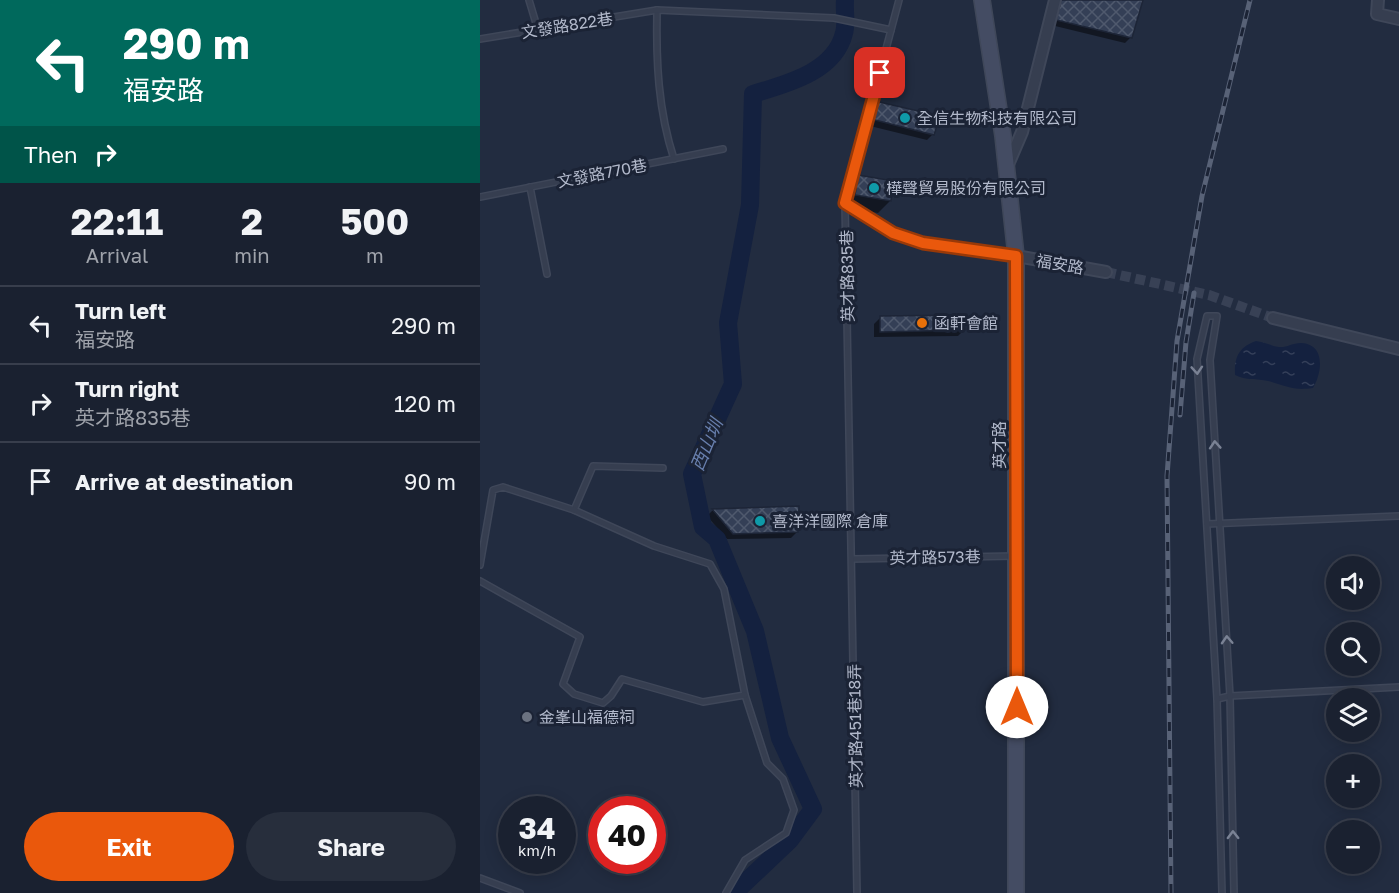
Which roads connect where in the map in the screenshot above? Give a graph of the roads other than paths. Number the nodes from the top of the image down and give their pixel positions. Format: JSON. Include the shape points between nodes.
{"nodes":[{"id":1,"x":529,"y":0,"type":"edge"},
{"id":2,"x":899,"y":0,"type":"edge"},
{"id":3,"x":982,"y":0,"type":"edge"},
{"id":4,"x":1055,"y":0,"type":"edge"},
{"id":5,"x":1378,"y":0,"type":"edge"},
{"id":6,"x":657,"y":10,"type":"junction"},
{"id":7,"x":1399,"y":19,"type":"edge"},
{"id":8,"x":538,"y":30,"type":"junction"},
{"id":9,"x":891,"y":30,"type":"junction"},
{"id":10,"x":480,"y":39,"type":"edge"},
{"id":11,"x":723,"y":149,"type":"dead end"},
{"id":12,"x":674,"y":159,"type":"junction"},
{"id":13,"x":1006,"y":170,"type":"junction"},
{"id":14,"x":530,"y":188,"type":"junction"},
{"id":15,"x":480,"y":197,"type":"edge"},
{"id":16,"x":845,"y":203,"type":"junction"},
{"id":17,"x":1016,"y":256,"type":"junction"},
{"id":18,"x":1106,"y":272,"type":"tunnel mouth"},
{"id":19,"x":547,"y":274,"type":"dead end"},
{"id":20,"x":1273,"y":318,"type":"tunnel mouth"},
{"id":21,"x":1399,"y":349,"type":"edge"},
{"id":22,"x":663,"y":468,"type":"dead end"},
{"id":23,"x":574,"y":510,"type":"junction"},
{"id":24,"x":1399,"y":516,"type":"edge"},
{"id":25,"x":1220,"y":522,"type":"junction"},
{"id":26,"x":1207,"y":524,"type":"junction"},
{"id":27,"x":1018,"y":555,"type":"junction"},
{"id":28,"x":852,"y":559,"type":"junction"},
{"id":29,"x":480,"y":565,"type":"edge"},
{"id":30,"x":480,"y":581,"type":"edge"},
{"id":31,"x":1399,"y":687,"type":"edge"},
{"id":32,"x":745,"y":694,"type":"junction"},
{"id":33,"x":1230,"y":696,"type":"junction"},
{"id":34,"x":1217,"y":699,"type":"junction"},
{"id":35,"x":480,"y":878,"type":"edge"},
{"id":36,"x":520,"y":893,"type":"edge"},
{"id":37,"x":726,"y":893,"type":"edge"},
{"id":38,"x":857,"y":893,"type":"edge"},
{"id":39,"x":1016,"y":893,"type":"edge"},
{"id":40,"x":1222,"y":893,"type":"edge"},
{"id":41,"x":1234,"y":893,"type":"edge"}],
"edges":[{"from":1,"to":8,"type":"lane"},
{"from":2,"to":9,"type":"lane","name":"英才路835巷"},
{"from":3,"to":13,"type":"street","name":"英才路"},
{"from":4,"to":13,"type":"street","via":[[1022,132]]},
{"from":5,"to":7,"type":"street","via":[[1377,14]]},
{"from":6,"to":8,"type":"lane","name":"文發路822巷"},
{"from":6,"to":9,"type":"lane","name":"文發路822巷","via":[[834,18]]},
{"from":6,"to":12,"type":"lane","via":[[656,66],[665,131]]},
{"from":8,"to":10,"type":"lane","name":"文發路822巷"},
{"from":9,"to":16,"type":"lane","name":"英才路835巷"},
{"from":11,"to":12,"type":"lane","name":"文發路770巷"},
{"from":12,"to":14,"type":"lane","name":"文發路770巷"},
{"from":13,"to":17,"type":"street","name":"英才路"},
{"from":14,"to":15,"type":"lane","name":"文發路770巷"},
{"from":14,"to":19,"type":"lane"},
{"from":16,"to":17,"type":"lane","name":"福安路","via":[[893,233],[923,243]]},
{"from":16,"to":28,"type":"lane","name":"英才路835巷"},
{"from":17,"to":18,"type":"street","name":"福安路"},
{"from":17,"to":27,"type":"street","name":"英才路"},
{"from":20,"to":21,"type":"street"},
{"from":22,"to":23,"type":"lane","via":[[593,466]]},
{"from":23,"to":29,"type":"lane","via":[[503,487],[493,490]]},
{"from":23,"to":32,"type":"lane","via":[[654,546],[710,564],[724,589]]},
{"from":24,"to":25,"type":"lane"},
{"from":25,"to":26,"type":"lane"},
{"from":25,"to":26,"type":"lane","one_way":true,"via":[[1210,360],[1217,316],[1207,316],[1197,358]]},
{"from":33,"to":25,"type":"lane","one_way":true},
{"from":26,"to":34,"type":"lane"},
{"from":27,"to":28,"type":"lane","name":"英才路573巷"},
{"from":27,"to":39,"type":"street","name":"英才路"},
{"from":28,"to":38,"type":"lane","name":"英才路451巷18弄"},
{"from":30,"to":32,"type":"lane","via":[[580,637],[563,684],[574,694],[603,703],[622,679],[703,702]]},
{"from":31,"to":33,"type":"lane"},
{"from":32,"to":37,"type":"lane","via":[[767,763],[783,779],[794,810],[786,833],[745,860]]},
{"from":33,"to":34,"type":"lane"},
{"from":41,"to":33,"type":"lane","one_way":true},
{"from":34,"to":40,"type":"lane"},
{"from":35,"to":36,"type":"lane"}]}
